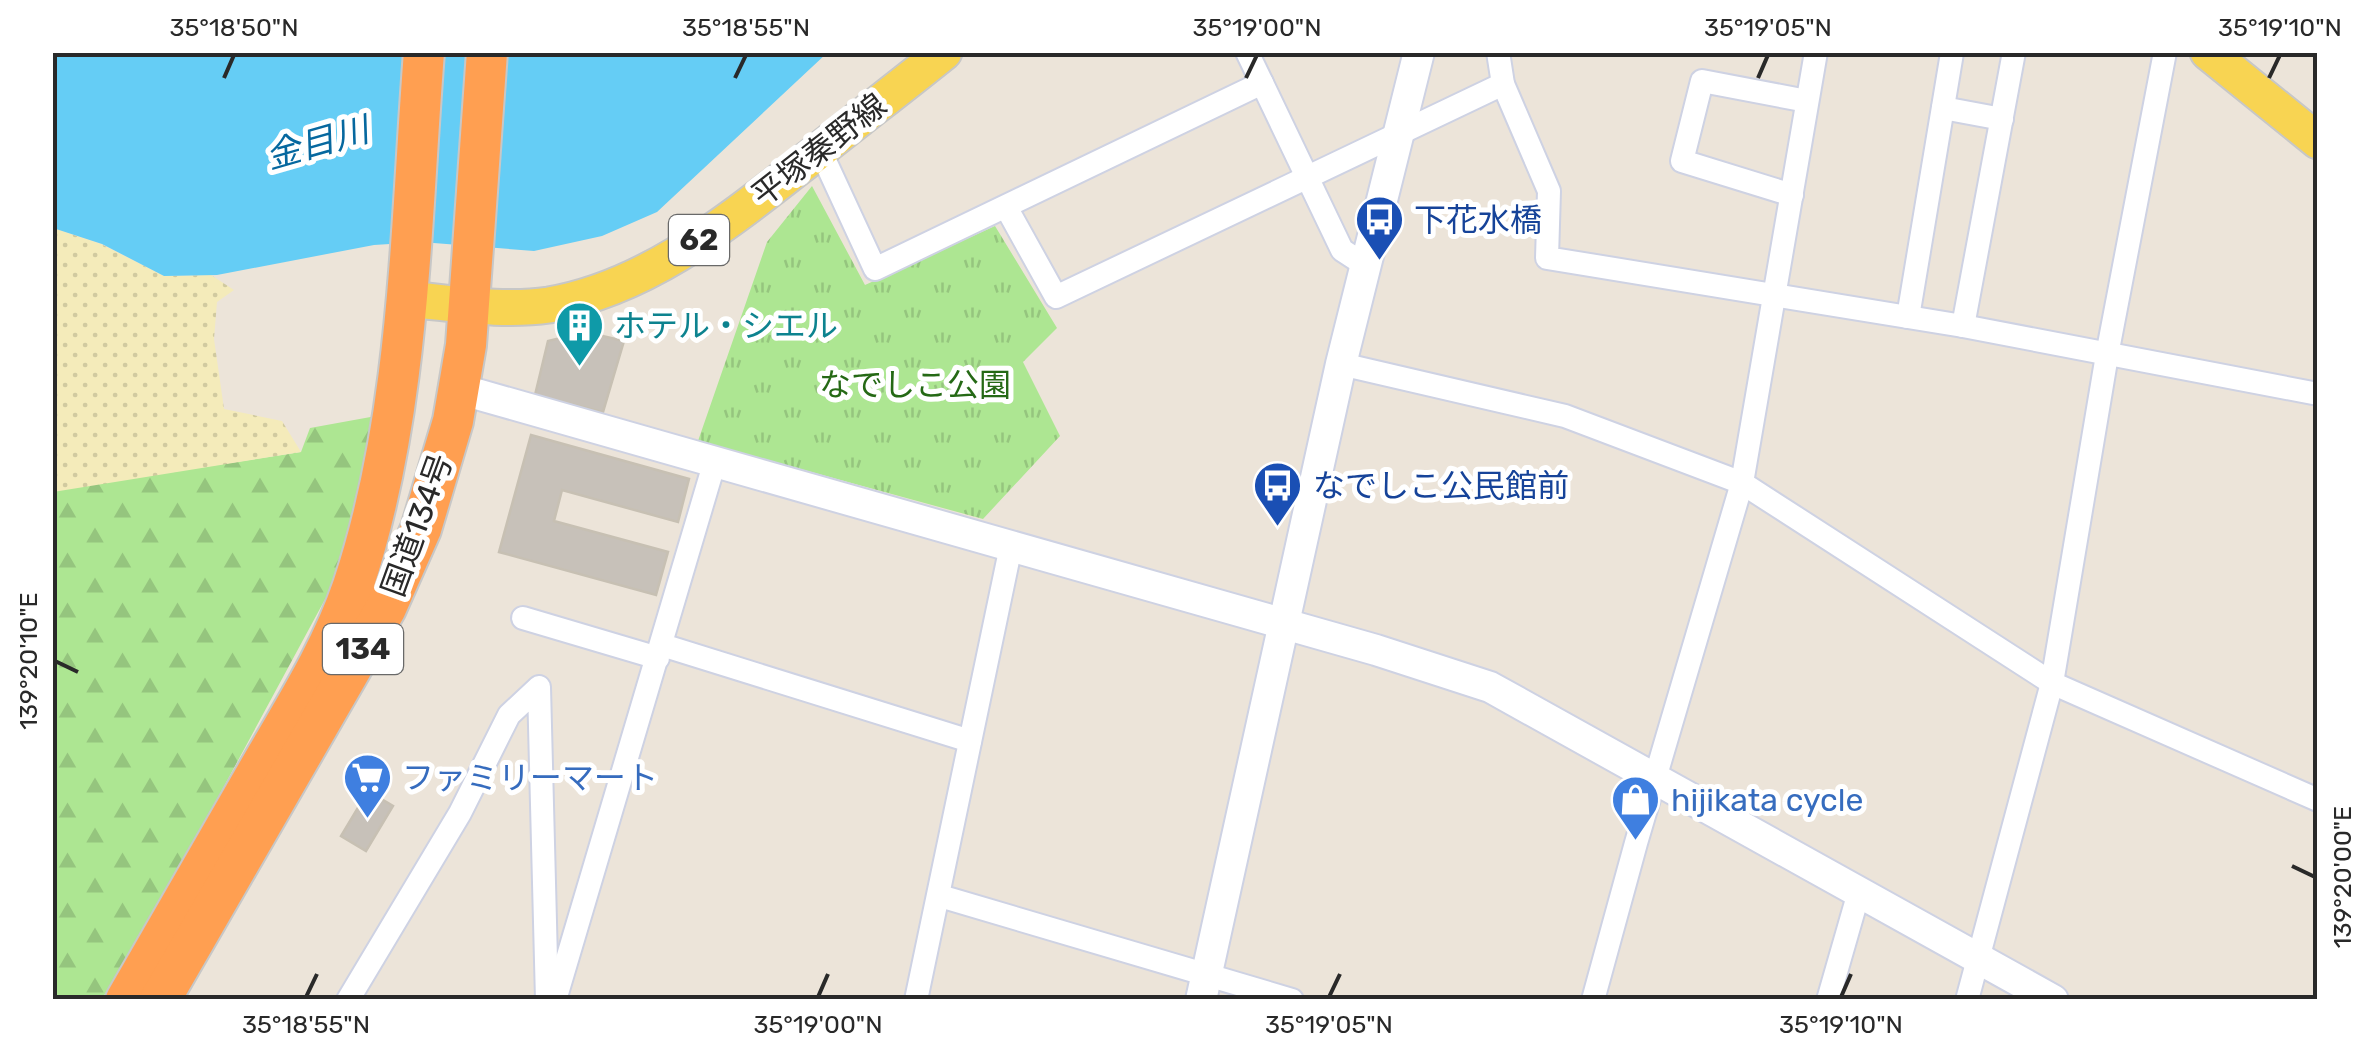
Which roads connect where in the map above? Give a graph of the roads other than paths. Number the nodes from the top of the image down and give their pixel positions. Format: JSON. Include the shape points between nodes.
{"nodes":[{"id":1,"x":424,"y":52,"type":"edge"},
{"id":2,"x":487,"y":52,"type":"edge"},
{"id":3,"x":944,"y":52,"type":"edge"},
{"id":4,"x":1247,"y":52,"type":"edge"},
{"id":5,"x":1418,"y":52,"type":"edge"},
{"id":6,"x":1498,"y":52,"type":"edge"},
{"id":7,"x":1816,"y":52,"type":"edge"},
{"id":8,"x":2014,"y":52,"type":"edge"},
{"id":9,"x":2165,"y":52,"type":"edge"},
{"id":10,"x":2208,"y":52,"type":"edge"},
{"id":11,"x":1952,"y":53,"type":"edge"},
{"id":12,"x":1262,"y":83,"type":"junction"},
{"id":13,"x":1503,"y":84,"type":"junction"},
{"id":14,"x":1807,"y":101,"type":"junction"},
{"id":15,"x":1943,"y":108,"type":"junction"},
{"id":16,"x":2002,"y":119,"type":"junction"},
{"id":17,"x":1398,"y":134,"type":"junction"},
{"id":18,"x":2318,"y":141,"type":"edge"},
{"id":19,"x":820,"y":150,"type":"junction"},
{"id":20,"x":1306,"y":179,"type":"junction"},
{"id":21,"x":1792,"y":195,"type":"junction"},
{"id":22,"x":1006,"y":207,"type":"junction"},
{"id":23,"x":1365,"y":265,"type":"junction"},
{"id":24,"x":406,"y":284,"type":"junction"},
{"id":25,"x":1777,"y":296,"type":"junction"},
{"id":26,"x":469,"y":305,"type":"junction"},
{"id":27,"x":1908,"y":317,"type":"junction"},
{"id":28,"x":1963,"y":326,"type":"junction"},
{"id":29,"x":2107,"y":355,"type":"junction"},
{"id":30,"x":1340,"y":364,"type":"junction"},
{"id":31,"x":459,"y":389,"type":"junction"},
{"id":32,"x":2318,"y":394,"type":"edge"},
{"id":33,"x":714,"y":460,"type":"junction"},
{"id":34,"x":1742,"y":484,"type":"junction"},
{"id":35,"x":1011,"y":546,"type":"junction"},
{"id":36,"x":523,"y":618,"type":"dead end"},
{"id":37,"x":1281,"y":626,"type":"junction"},
{"id":38,"x":660,"y":652,"type":"junction"},
{"id":39,"x":2052,"y":683,"type":"junction"},
{"id":40,"x":970,"y":741,"type":"junction"},
{"id":41,"x":1654,"y":778,"type":"junction"},
{"id":42,"x":2318,"y":800,"type":"edge"},
{"id":43,"x":1858,"y":892,"type":"junction"},
{"id":44,"x":940,"y":896,"type":"junction"},
{"id":45,"x":1978,"y":958,"type":"junction"},
{"id":46,"x":1204,"y":988,"type":"edge"},
{"id":47,"x":126,"y":1000,"type":"edge"},
{"id":48,"x":160,"y":1000,"type":"edge"},
{"id":49,"x":348,"y":1000,"type":"edge"},
{"id":50,"x":551,"y":1000,"type":"edge"},
{"id":51,"x":916,"y":1000,"type":"edge"},
{"id":52,"x":1292,"y":1000,"type":"edge"},
{"id":53,"x":1593,"y":1000,"type":"edge"},
{"id":54,"x":1828,"y":1000,"type":"edge"},
{"id":55,"x":1967,"y":1000,"type":"edge"},
{"id":56,"x":2054,"y":1000,"type":"edge"}],
"edges":[{"from":1,"to":24,"type":"highway","name":"国道134号","number":"134"},
{"from":2,"to":26,"type":"highway","name":"国道134号","number":"134"},
{"from":3,"to":19,"type":"main road","name":"平塚秦野線","number":"62"},
{"from":4,"to":12,"type":"street"},
{"from":5,"to":17,"type":"street"},
{"from":6,"to":13,"type":"street"},
{"from":7,"to":14,"type":"street"},
{"from":8,"to":16,"type":"street"},
{"from":9,"to":29,"type":"street"},
{"from":10,"to":18,"type":"main road"},
{"from":11,"to":15,"type":"street"},
{"from":12,"to":20,"type":"street"},
{"from":12,"to":22,"type":"street"},
{"from":13,"to":17,"type":"street"},
{"from":13,"to":25,"type":"street","via":[[1549,191],[1547,258]]},
{"from":14,"to":21,"type":"street"},
{"from":14,"to":21,"type":"street","via":[[1702,81],[1682,161]]},
{"from":15,"to":16,"type":"street"},
{"from":15,"to":27,"type":"street"},
{"from":16,"to":28,"type":"street"},
{"from":17,"to":20,"type":"street"},
{"from":17,"to":23,"type":"street"},
{"from":19,"to":22,"type":"street","via":[[875,269]]},
{"from":19,"to":26,"type":"main road","name":"平塚秦野線","number":"62","via":[[646,273],[549,304]]},
{"from":20,"to":22,"type":"street","via":[[1056,297]]},
{"from":20,"to":23,"type":"street","via":[[1342,250]]},
{"from":21,"to":25,"type":"street"},
{"from":23,"to":30,"type":"street"},
{"from":24,"to":26,"type":"main road","name":"平塚秦野線","number":"62"},
{"from":24,"to":47,"type":"highway","name":"国道134号","number":"134","via":[[386,462],[352,589],[302,696]]},
{"from":25,"to":27,"type":"street"},
{"from":25,"to":34,"type":"street"},
{"from":26,"to":31,"type":"highway","name":"国道134号","number":"134"},
{"from":27,"to":28,"type":"street"},
{"from":28,"to":29,"type":"street"},
{"from":29,"to":32,"type":"street"},
{"from":29,"to":39,"type":"street"},
{"from":30,"to":34,"type":"street","via":[[1565,416]]},
{"from":30,"to":37,"type":"street"},
{"from":31,"to":33,"type":"street"},
{"from":31,"to":48,"type":"highway","name":"国道134号","number":"134","via":[[433,493],[386,608]]},
{"from":33,"to":35,"type":"street"},
{"from":33,"to":38,"type":"street"},
{"from":34,"to":39,"type":"street"},
{"from":34,"to":41,"type":"street"},
{"from":35,"to":37,"type":"street"},
{"from":35,"to":40,"type":"street"},
{"from":36,"to":38,"type":"street"},
{"from":37,"to":41,"type":"street","via":[[1490,687]]},
{"from":37,"to":46,"type":"street"},
{"from":38,"to":40,"type":"street"},
{"from":38,"to":50,"type":"street"},
{"from":39,"to":42,"type":"street"},
{"from":39,"to":45,"type":"street"},
{"from":40,"to":44,"type":"street"},
{"from":41,"to":43,"type":"street"},
{"from":41,"to":53,"type":"street"},
{"from":43,"to":45,"type":"street"},
{"from":43,"to":54,"type":"street"},
{"from":44,"to":46,"type":"street"},
{"from":44,"to":51,"type":"street"},
{"from":45,"to":55,"type":"street"},
{"from":45,"to":56,"type":"street"},
{"from":46,"to":52,"type":"street"},
{"from":49,"to":50,"type":"street","via":[[460,813],[509,715],[539,687]]}]}
